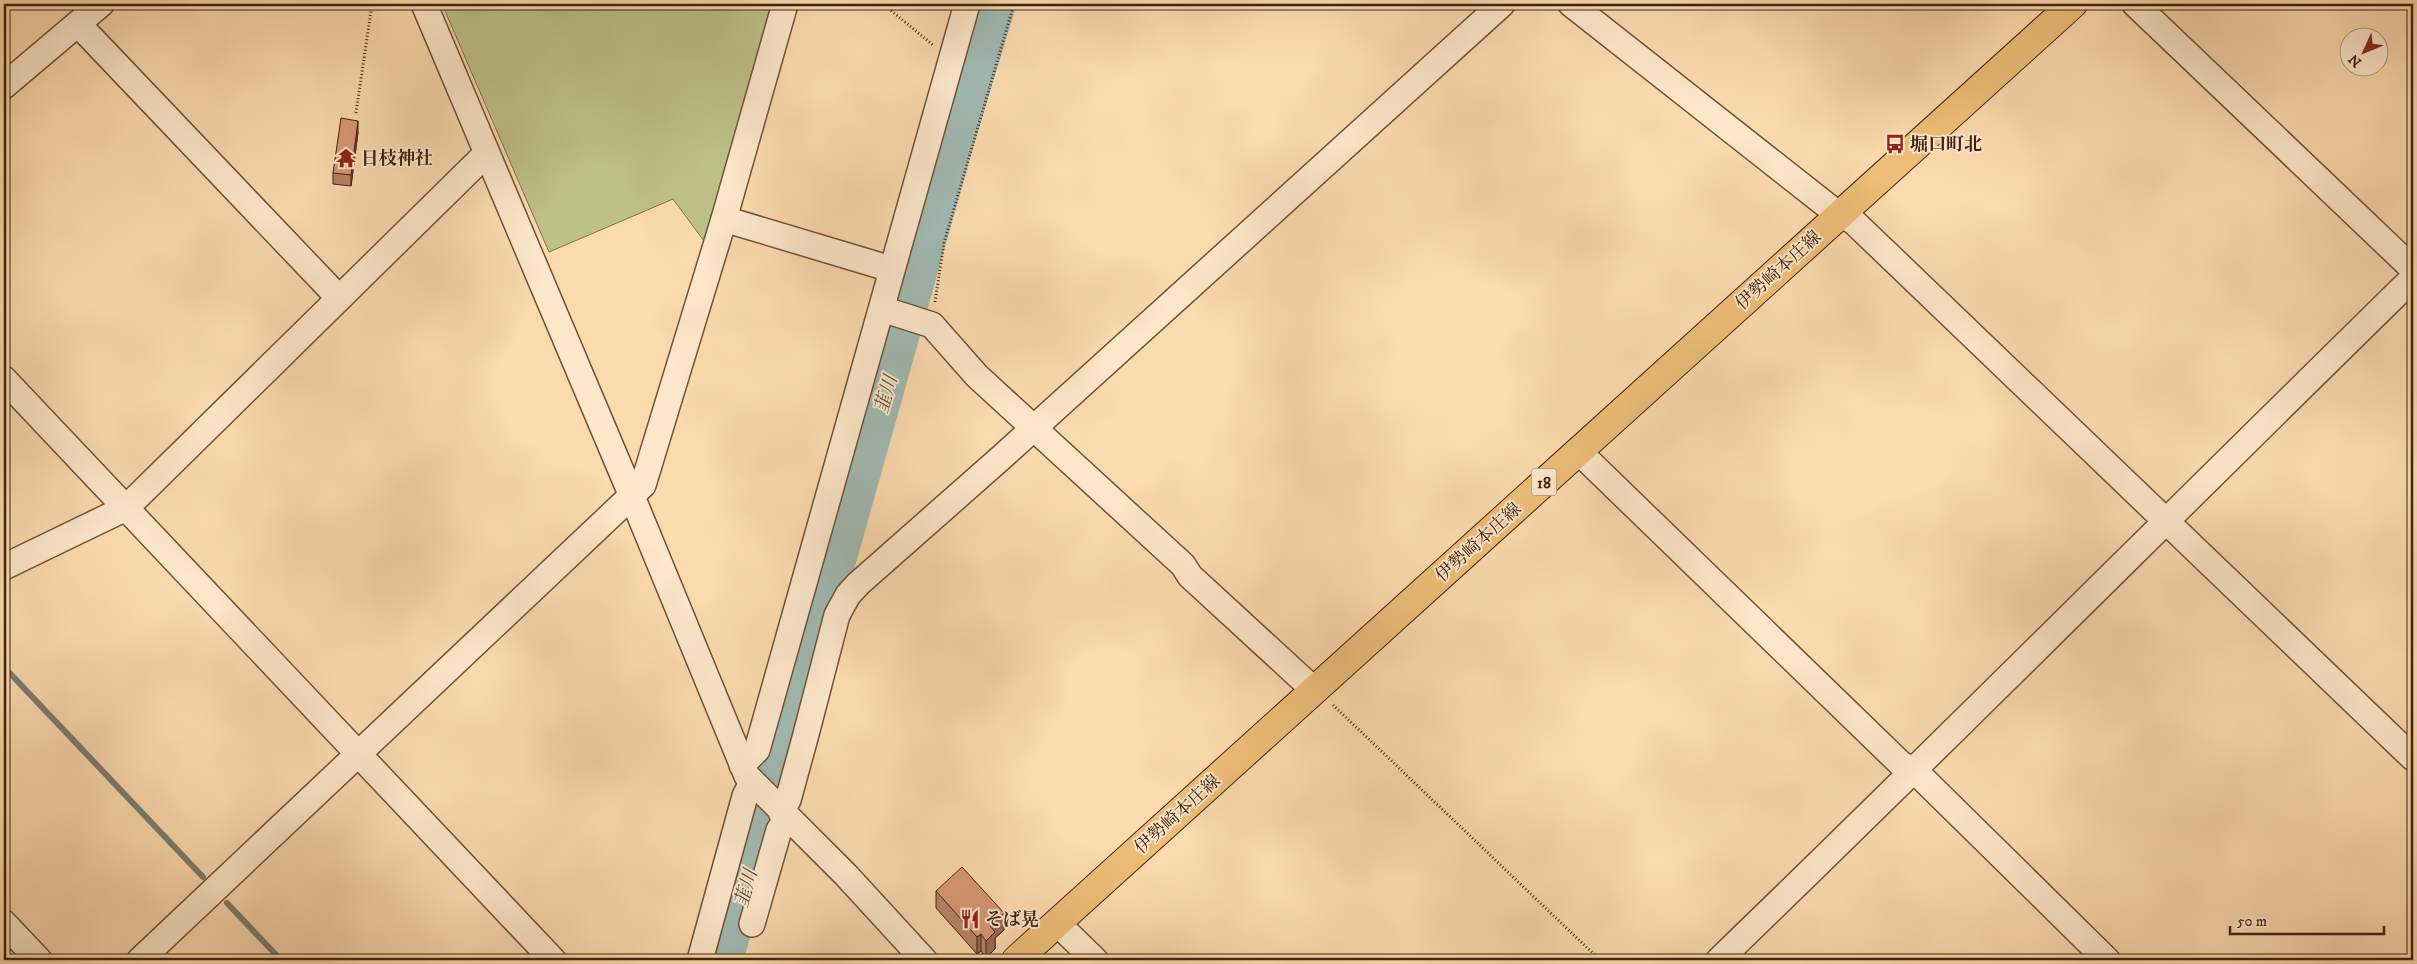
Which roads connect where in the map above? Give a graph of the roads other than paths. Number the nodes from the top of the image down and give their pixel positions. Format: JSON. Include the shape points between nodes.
{"nodes":[{"id":1,"x":101,"y":4,"type":"edge"},
{"id":2,"x":424,"y":4,"type":"edge"},
{"id":3,"x":785,"y":4,"type":"edge"},
{"id":4,"x":967,"y":4,"type":"edge"},
{"id":5,"x":1502,"y":4,"type":"edge"},
{"id":6,"x":1571,"y":4,"type":"edge"},
{"id":7,"x":2073,"y":4,"type":"edge"},
{"id":8,"x":2135,"y":4,"type":"edge"},
{"id":9,"x":78,"y":24,"type":"junction"},
{"id":10,"x":4,"y":86,"type":"edge"},
{"id":11,"x":486,"y":154,"type":"junction"},
{"id":12,"x":1839,"y":215,"type":"junction"},
{"id":13,"x":724,"y":219,"type":"junction"},
{"id":14,"x":891,"y":268,"type":"junction"},
{"id":15,"x":2413,"y":269,"type":"edge"},
{"id":16,"x":2413,"y":278,"type":"edge"},
{"id":17,"x":339,"y":298,"type":"junction"},
{"id":18,"x":885,"y":310,"type":"junction"},
{"id":19,"x":4,"y":379,"type":"edge"},
{"id":20,"x":1033,"y":428,"type":"junction"},
{"id":21,"x":1578,"y":451,"type":"junction"},
{"id":22,"x":631,"y":494,"type":"junction"},
{"id":23,"x":126,"y":508,"type":"junction"},
{"id":24,"x":2165,"y":521,"type":"junction"},
{"id":25,"x":4,"y":567,"type":"edge"},
{"id":26,"x":1314,"y":690,"type":"junction"},
{"id":27,"x":357,"y":755,"type":"junction"},
{"id":28,"x":2413,"y":758,"type":"edge"},
{"id":29,"x":743,"y":765,"type":"junction"},
{"id":30,"x":1915,"y":771,"type":"junction"},
{"id":31,"x":784,"y":815,"type":"junction"},
{"id":32,"x":4,"y":923,"type":"edge"},
{"id":33,"x":1057,"y":923,"type":"junction"},
{"id":34,"x":752,"y":924,"type":"dead end"},
{"id":35,"x":39,"y":960,"type":"edge"},
{"id":36,"x":140,"y":960,"type":"edge"},
{"id":37,"x":553,"y":960,"type":"edge"},
{"id":38,"x":700,"y":960,"type":"edge"},
{"id":39,"x":924,"y":960,"type":"edge"},
{"id":40,"x":1016,"y":960,"type":"edge"},
{"id":41,"x":1094,"y":960,"type":"edge"},
{"id":42,"x":1719,"y":960,"type":"edge"},
{"id":43,"x":2108,"y":960,"type":"edge"}],
"edges":[{"from":1,"to":9,"type":"street"},
{"from":2,"to":11,"type":"street"},
{"from":3,"to":13,"type":"street"},
{"from":4,"to":14,"type":"street"},
{"from":5,"to":20,"type":"street"},
{"from":6,"to":12,"type":"street"},
{"from":7,"to":12,"type":"main road","name":"伊勢崎本庄線","number":"18"},
{"from":8,"to":15,"type":"street"},
{"from":9,"to":10,"type":"street"},
{"from":9,"to":17,"type":"street"},
{"from":11,"to":17,"type":"street"},
{"from":11,"to":22,"type":"street"},
{"from":12,"to":21,"type":"main road","name":"伊勢崎本庄線","number":"18"},
{"from":12,"to":24,"type":"street","via":[[1853,221]]},
{"from":13,"to":14,"type":"street"},
{"from":13,"to":22,"type":"street","via":[[642,484]]},
{"from":14,"to":18,"type":"street"},
{"from":16,"to":24,"type":"street"},
{"from":17,"to":23,"type":"street"},
{"from":18,"to":20,"type":"street","via":[[928,323],[977,376]]},
{"from":18,"to":29,"type":"street","via":[[757,750]]},
{"from":19,"to":23,"type":"street"},
{"from":20,"to":26,"type":"street","via":[[1183,564],[1190,576]]},
{"from":20,"to":31,"type":"street","via":[[848,595],[837,615]]},
{"from":21,"to":26,"type":"main road","name":"伊勢崎本庄線","number":"18"},
{"from":21,"to":30,"type":"street","via":[[1901,764]]},
{"from":22,"to":27,"type":"street"},
{"from":22,"to":29,"type":"street"},
{"from":23,"to":25,"type":"street"},
{"from":23,"to":27,"type":"street"},
{"from":24,"to":28,"type":"street"},
{"from":24,"to":30,"type":"street"},
{"from":26,"to":33,"type":"main road","name":"伊勢崎本庄線","number":"18"},
{"from":27,"to":36,"type":"street"},
{"from":27,"to":37,"type":"street"},
{"from":29,"to":31,"type":"street"},
{"from":29,"to":38,"type":"street","via":[[746,796]]},
{"from":30,"to":42,"type":"street"},
{"from":30,"to":43,"type":"street"},
{"from":31,"to":34,"type":"street"},
{"from":31,"to":39,"type":"street","via":[[846,875]]},
{"from":32,"to":35,"type":"street"},
{"from":33,"to":40,"type":"main road","name":"伊勢崎本庄線","number":"18"},
{"from":33,"to":41,"type":"street"}]}
